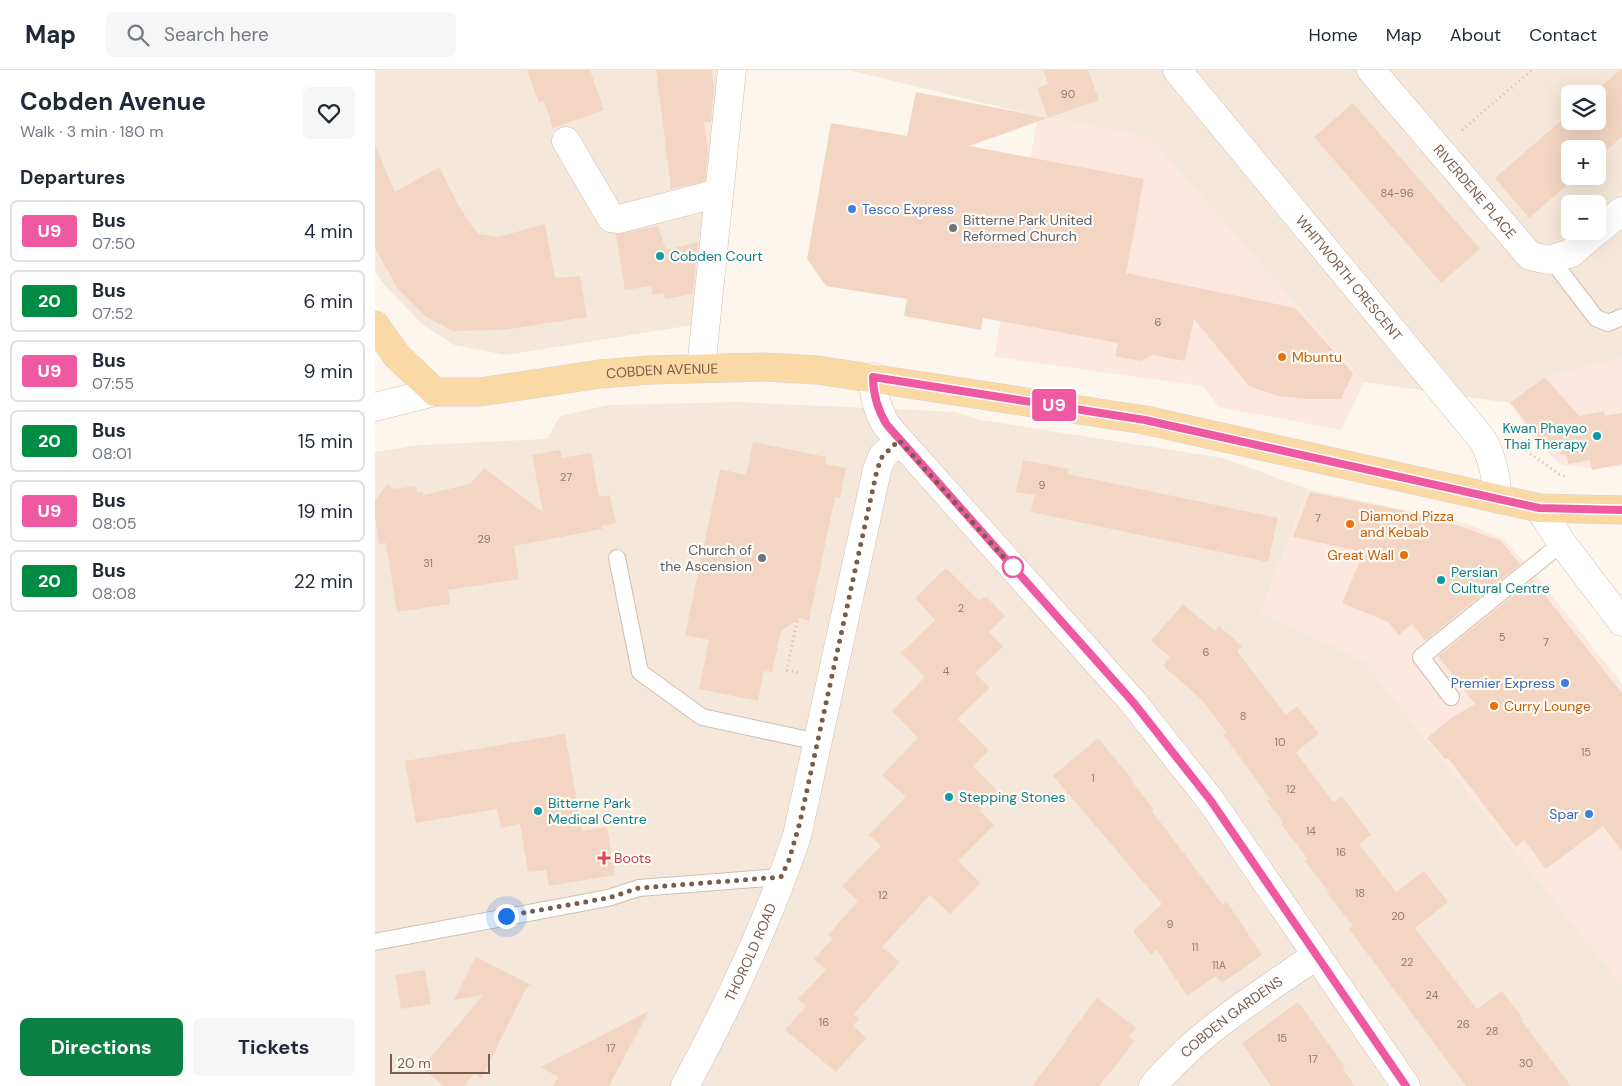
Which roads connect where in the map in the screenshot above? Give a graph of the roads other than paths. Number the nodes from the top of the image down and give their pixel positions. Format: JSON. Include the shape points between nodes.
{"nodes":[{"id":1,"x":732,"y":70,"type":"edge"},
{"id":2,"x":1177,"y":70,"type":"edge"},
{"id":3,"x":1371,"y":70,"type":"edge"},
{"id":4,"x":566,"y":141,"type":"dead end"},
{"id":5,"x":719,"y":192,"type":"junction"},
{"id":6,"x":1622,"y":210,"type":"edge"},
{"id":7,"x":1606,"y":223,"type":"edge"},
{"id":8,"x":1586,"y":240,"type":"edge"},
{"id":9,"x":1551,"y":259,"type":"junction"},
{"id":10,"x":1622,"y":317,"type":"edge"},
{"id":11,"x":375,"y":325,"type":"edge"},
{"id":12,"x":701,"y":368,"type":"junction"},
{"id":13,"x":873,"y":377,"type":"junction"},
{"id":14,"x":435,"y":392,"type":"junction"},
{"id":15,"x":375,"y":407,"type":"edge"},
{"id":16,"x":899,"y":440,"type":"junction"},
{"id":17,"x":1497,"y":499,"type":"junction"},
{"id":18,"x":1539,"y":508,"type":"junction"},
{"id":19,"x":1622,"y":510,"type":"edge"},
{"id":20,"x":1562,"y":542,"type":"junction"},
{"id":21,"x":617,"y":558,"type":"dead end"},
{"id":22,"x":1622,"y":622,"type":"edge"},
{"id":23,"x":1451,"y":697,"type":"dead end"},
{"id":24,"x":818,"y":742,"type":"junction"},
{"id":25,"x":781,"y":877,"type":"junction"},
{"id":26,"x":375,"y":942,"type":"edge"},
{"id":27,"x":1317,"y":955,"type":"junction"},
{"id":28,"x":685,"y":1086,"type":"edge"},
{"id":29,"x":1153,"y":1086,"type":"edge"},
{"id":30,"x":1406,"y":1086,"type":"edge"}],
"edges":[{"from":1,"to":5,"type":"street"},
{"from":2,"to":17,"type":"street","name":"WHITWORTH CRESCENT","via":[[1482,438],[1495,475]]},
{"from":3,"to":9,"type":"street","name":"RIVERDENE PLACE","via":[[1531,256]]},
{"from":4,"to":5,"type":"street","via":[[611,218],[619,219]]},
{"from":5,"to":12,"type":"street"},
{"from":6,"to":7,"type":"street"},
{"from":8,"to":9,"type":"street","via":[[1571,253]]},
{"from":9,"to":10,"type":"lane","via":[[1596,318],[1608,323]]},
{"from":11,"to":14,"type":"main road","via":[[397,356]]},
{"from":12,"to":13,"type":"main road","name":"COBDEN AVENUE","via":[[764,366]]},
{"from":12,"to":14,"type":"main road","name":"COBDEN AVENUE","via":[[600,374],[480,392]]},
{"from":13,"to":16,"type":"street","via":[[873,393],[881,416]]},
{"from":13,"to":17,"type":"main road","name":"COBDEN AVENUE","via":[[1145,420]]},
{"from":14,"to":15,"type":"street","name":"COBDEN AVENUE"},
{"from":16,"to":24,"type":"street","name":"THOROLD ROAD","via":[[882,457],[877,470]]},
{"from":16,"to":27,"type":"street","via":[[1133,702],[1211,801]]},
{"from":17,"to":18,"type":"main road","name":"COBDEN AVENUE"},
{"from":18,"to":19,"type":"main road","name":"COBDEN AVENUE"},
{"from":18,"to":20,"type":"street"},
{"from":20,"to":22,"type":"street"},
{"from":20,"to":23,"type":"lane","via":[[1421,657]]},
{"from":21,"to":24,"type":"lane","via":[[640,672],[702,717]]},
{"from":24,"to":25,"type":"street","name":"THOROLD ROAD","via":[[797,836]]},
{"from":25,"to":26,"type":"lane","via":[[639,888],[608,898]]},
{"from":25,"to":28,"type":"street","name":"THOROLD ROAD","via":[[734,990]]},
{"from":27,"to":29,"type":"street","name":"COBDEN GARDENS","via":[[1210,1029]]},
{"from":27,"to":30,"type":"street"}]}
